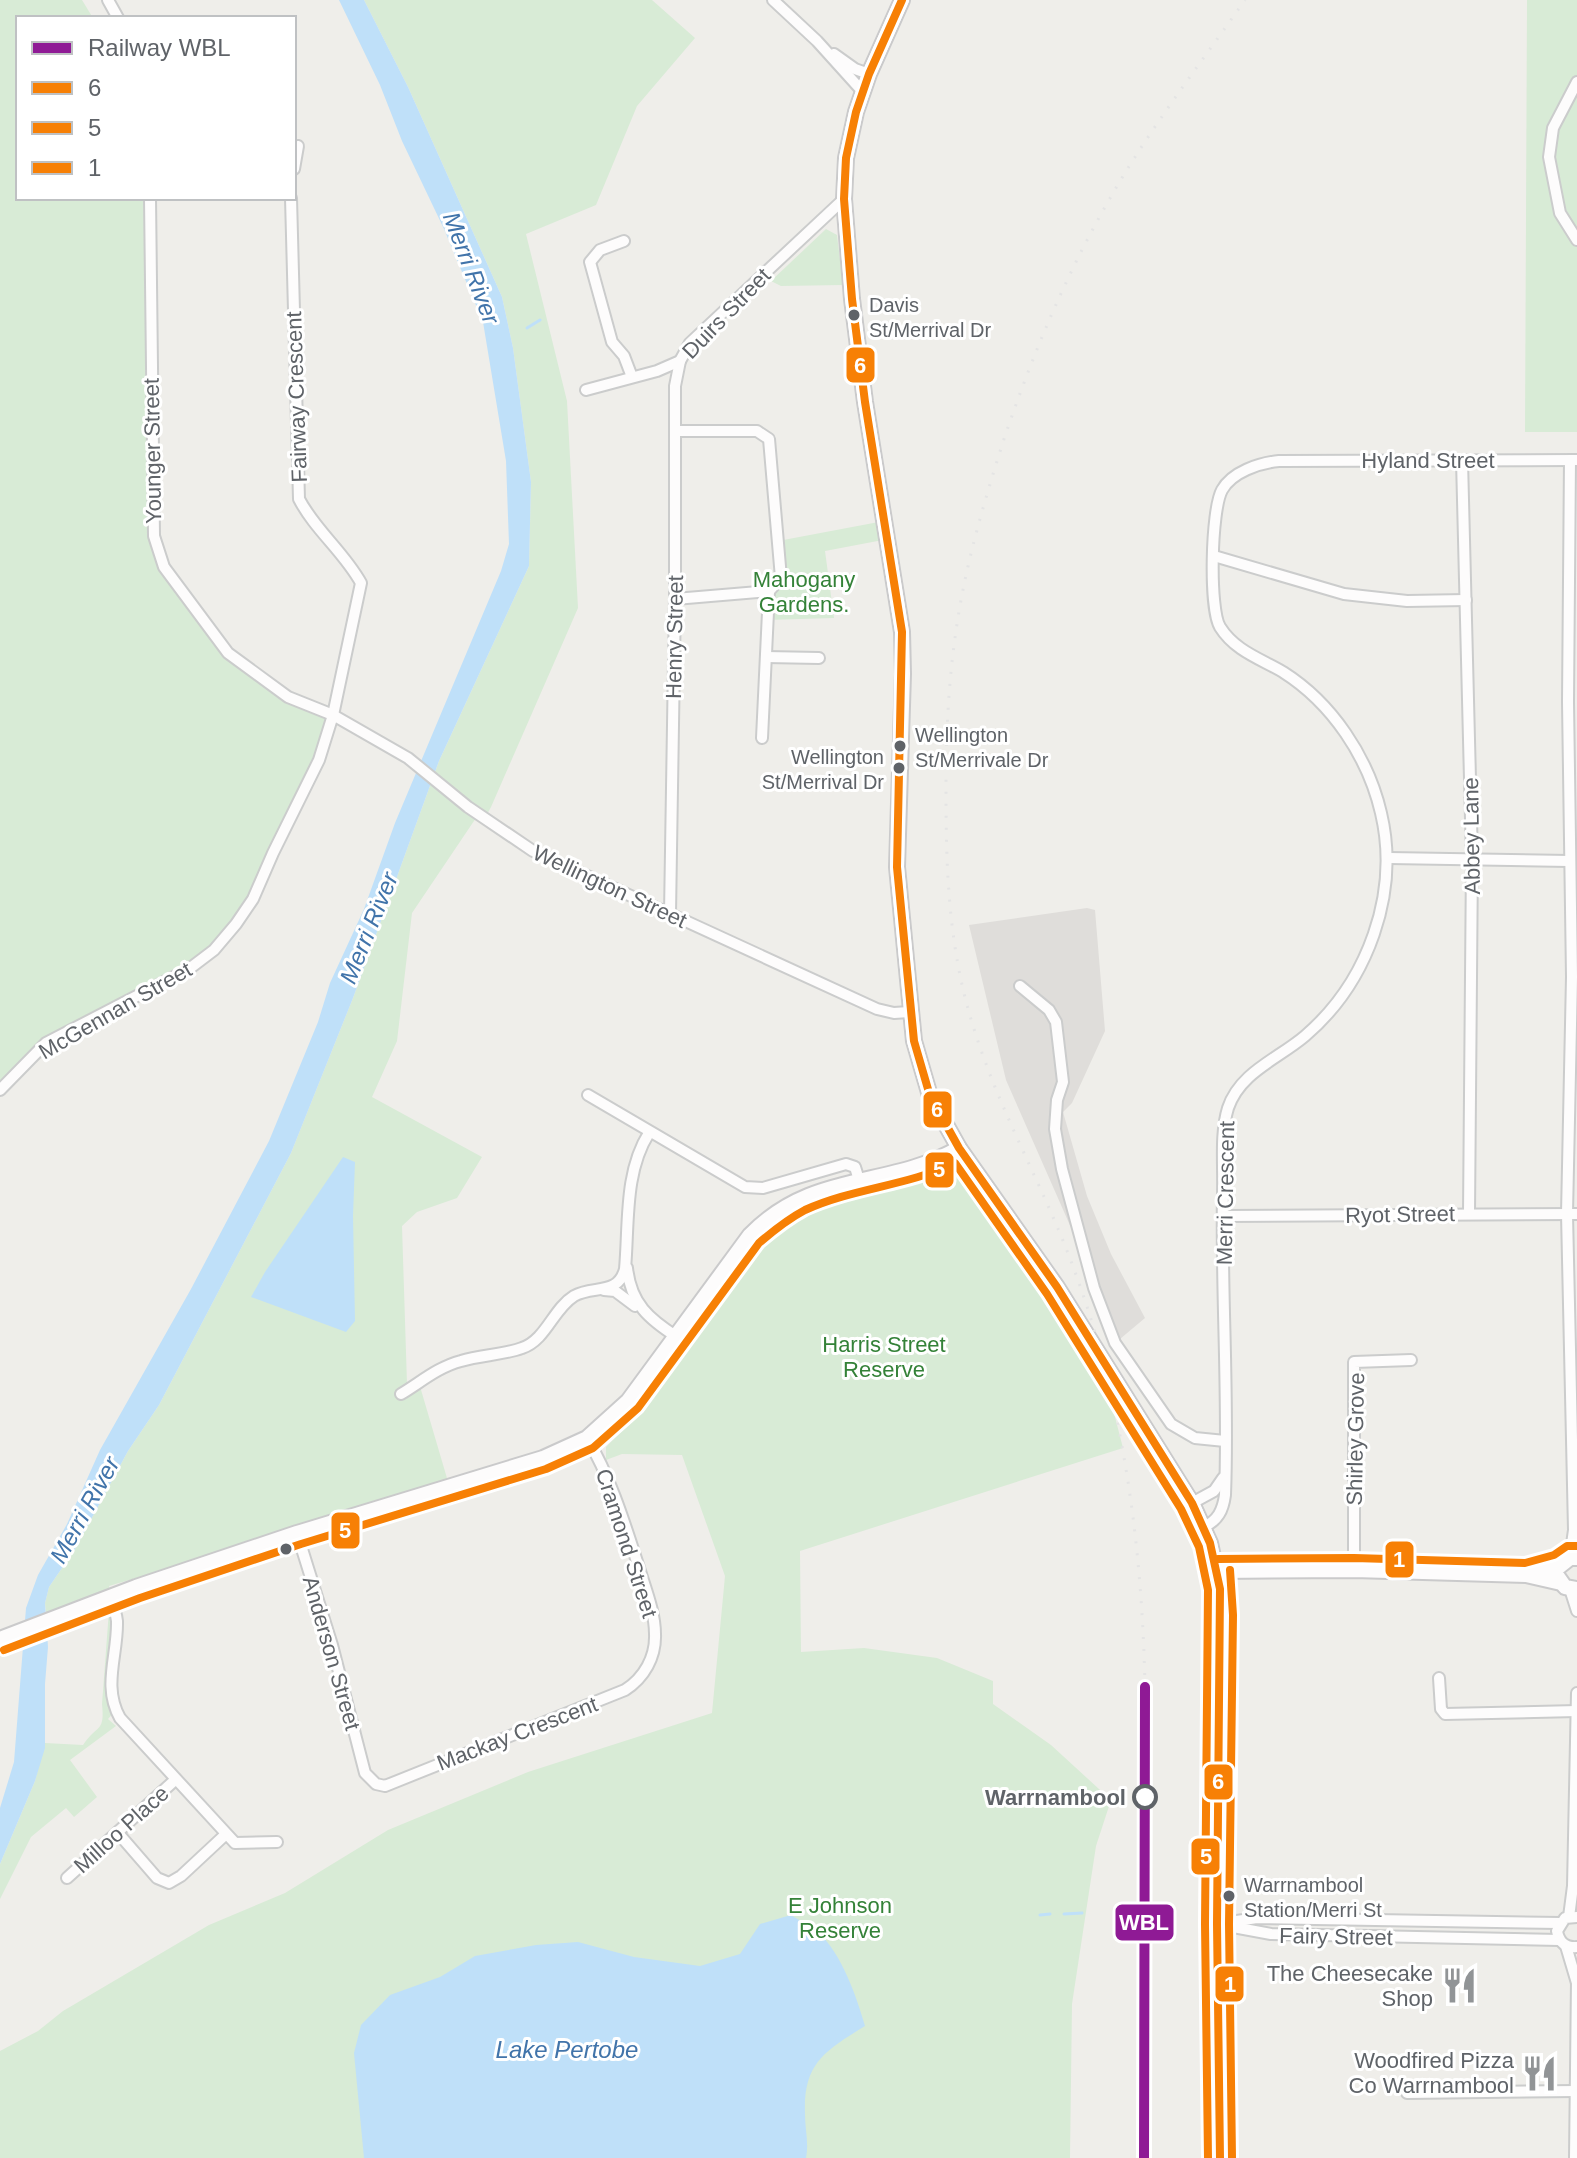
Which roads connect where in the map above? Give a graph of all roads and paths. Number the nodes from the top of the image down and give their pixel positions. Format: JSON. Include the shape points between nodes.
{"nodes":[{"id":1,"x":773,"y":0,"type":"edge"},
{"id":2,"x":902,"y":0,"type":"edge"},
{"id":3,"x":817,"y":41,"type":"junction"},
{"id":4,"x":869,"y":74,"type":"junction"},
{"id":5,"x":1577,"y":82,"type":"edge"},
{"id":6,"x":863,"y":92,"type":"junction"},
{"id":7,"x":298,"y":146,"type":"dead end"},
{"id":8,"x":296,"y":158,"type":"edge"},
{"id":9,"x":844,"y":199,"type":"junction"},
{"id":10,"x":150,"y":200,"type":"edge"},
{"id":11,"x":291,"y":200,"type":"edge"},
{"id":12,"x":1577,"y":240,"type":"edge"},
{"id":13,"x":624,"y":241,"type":"dead end"},
{"id":14,"x":680,"y":361,"type":"junction"},
{"id":15,"x":632,"y":377,"type":"junction"},
{"id":16,"x":586,"y":390,"type":"dead end"},
{"id":17,"x":676,"y":431,"type":"junction"},
{"id":18,"x":1462,"y":460,"type":"junction"},
{"id":19,"x":1574,"y":460,"type":"edge"},
{"id":20,"x":1279,"y":461,"type":"joint"},
{"id":21,"x":1214,"y":556,"type":"junction"},
{"id":22,"x":769,"y":591,"type":"junction"},
{"id":23,"x":675,"y":599,"type":"junction"},
{"id":24,"x":1466,"y":600,"type":"junction"},
{"id":25,"x":766,"y":657,"type":"junction"},
{"id":26,"x":819,"y":658,"type":"dead end"},
{"id":27,"x":1572,"y":702,"type":"edge"},
{"id":28,"x":333,"y":715,"type":"junction"},
{"id":29,"x":762,"y":738,"type":"dead end"},
{"id":30,"x":1389,"y":858,"type":"junction"},
{"id":31,"x":1472,"y":859,"type":"junction"},
{"id":32,"x":1569,"y":861,"type":"junction"},
{"id":33,"x":670,"y":914,"type":"junction"},
{"id":34,"x":1574,"y":977,"type":"edge"},
{"id":35,"x":1020,"y":986,"type":"dead end"},
{"id":36,"x":909,"y":1012,"type":"junction"},
{"id":37,"x":0,"y":1090,"type":"edge"},
{"id":38,"x":588,"y":1095,"type":"dead end"},
{"id":39,"x":649,"y":1133,"type":"junction"},
{"id":40,"x":959,"y":1148,"type":"junction"},
{"id":41,"x":859,"y":1180,"type":"junction"},
{"id":42,"x":1469,"y":1213,"type":"junction"},
{"id":43,"x":1572,"y":1214,"type":"edge"},
{"id":44,"x":1223,"y":1216,"type":"junction"},
{"id":45,"x":626,"y":1259,"type":"junction"},
{"id":46,"x":602,"y":1290,"type":"junction"},
{"id":47,"x":648,"y":1318,"type":"junction"},
{"id":48,"x":677,"y":1337,"type":"junction"},
{"id":49,"x":1411,"y":1360,"type":"dead end"},
{"id":50,"x":401,"y":1394,"type":"dead end"},
{"id":51,"x":587,"y":1438,"type":"junction"},
{"id":52,"x":1225,"y":1441,"type":"junction"},
{"id":53,"x":1225,"y":1470,"type":"junction"},
{"id":54,"x":1192,"y":1503,"type":"junction"},
{"id":55,"x":1203,"y":1527,"type":"junction"},
{"id":56,"x":297,"y":1533,"type":"junction"},
{"id":57,"x":1576,"y":1536,"type":"edge"},
{"id":58,"x":1569,"y":1561,"type":"edge"},
{"id":59,"x":1354,"y":1570,"type":"junction"},
{"id":60,"x":1218,"y":1571,"type":"junction"},
{"id":61,"x":1526,"y":1575,"type":"junction"},
{"id":62,"x":1569,"y":1587,"type":"edge"},
{"id":63,"x":110,"y":1596,"type":"junction"},
{"id":64,"x":1577,"y":1611,"type":"edge"},
{"id":65,"x":5,"y":1637,"type":"edge"},
{"id":66,"x":653,"y":1651,"type":"joint"},
{"id":67,"x":1439,"y":1678,"type":"dead end"},
{"id":68,"x":1577,"y":1693,"type":"edge"},
{"id":69,"x":1577,"y":1711,"type":"edge"},
{"id":70,"x":365,"y":1773,"type":"joint"},
{"id":71,"x":175,"y":1780,"type":"junction"},
{"id":72,"x":118,"y":1833,"type":"junction"},
{"id":73,"x":225,"y":1835,"type":"junction"},
{"id":74,"x":277,"y":1842,"type":"dead end"},
{"id":75,"x":67,"y":1878,"type":"dead end"},
{"id":76,"x":1573,"y":1886,"type":"junction"},
{"id":77,"x":1577,"y":1902,"type":"edge"},
{"id":78,"x":1569,"y":1919,"type":"edge"},
{"id":79,"x":1217,"y":1924,"type":"junction"},
{"id":80,"x":1567,"y":1944,"type":"edge"},
{"id":81,"x":1577,"y":1982,"type":"edge"},
{"id":82,"x":1577,"y":2091,"type":"edge"},
{"id":83,"x":1407,"y":2093,"type":"dead end"},
{"id":84,"x":1220,"y":2158,"type":"edge"},
{"id":85,"x":1575,"y":2158,"type":"edge"}],
"edges":[{"from":1,"to":3,"type":"street"},
{"from":2,"to":4,"type":"street"},
{"from":3,"to":4,"type":"street"},
{"from":3,"to":6,"type":"street"},
{"from":4,"to":6,"type":"street"},
{"from":5,"to":12,"type":"street","via":[[1553,128],[1549,157],[1560,213]]},
{"from":6,"to":9,"type":"street","via":[[848,143]]},
{"from":7,"to":8,"type":"street"},
{"from":9,"to":14,"type":"street","name":"Duirs Street","via":[[690,343]]},
{"from":9,"to":36,"type":"street","via":[[865,402],[902,632],[897,867]]},
{"from":10,"to":28,"type":"street","name":"Younger Street","via":[[152,504],[154,536],[164,567],[228,653],[288,697]]},
{"from":11,"to":28,"type":"street","name":"Fairway Crescent","via":[[299,499],[361,583]]},
{"from":13,"to":15,"type":"street","via":[[600,250],[590,262],[612,342]]},
{"from":14,"to":15,"type":"street","name":"Duirs Street"},
{"from":14,"to":17,"type":"street","name":"Henry Street"},
{"from":15,"to":16,"type":"street","name":"Duirs Street"},
{"from":17,"to":22,"type":"street","via":[[757,431],[769,439],[781,578]]},
{"from":17,"to":23,"type":"street","name":"Henry Street"},
{"from":18,"to":19,"type":"street","name":"Hyland Street"},
{"from":18,"to":20,"type":"street","name":"Hyland Street"},
{"from":18,"to":24,"type":"street","name":"Abbey Lane"},
{"from":19,"to":27,"type":"street"},
{"from":20,"to":21,"type":"street","name":"Merri Crescent","via":[[1236,475],[1222,490]]},
{"from":21,"to":24,"type":"street","via":[[1344,594]]},
{"from":21,"to":30,"type":"street","name":"Merri Crescent","via":[[1218,625],[1249,654],[1302,685],[1345,731],[1372,782]]},
{"from":22,"to":23,"type":"street"},
{"from":22,"to":25,"type":"street"},
{"from":23,"to":33,"type":"street","name":"Henry Street"},
{"from":24,"to":31,"type":"street","name":"Abbey Lane"},
{"from":25,"to":26,"type":"street"},
{"from":25,"to":29,"type":"street"},
{"from":27,"to":32,"type":"street"},
{"from":28,"to":33,"type":"street","name":"Wellington Street","via":[[408,758],[533,851]]},
{"from":28,"to":37,"type":"street","name":"McGennan Street","via":[[319,760],[253,899],[214,950],[189,969],[46,1043]]},
{"from":30,"to":31,"type":"street"},
{"from":30,"to":44,"type":"street","name":"Merri Crescent","via":[[1377,926],[1345,992],[1305,1036],[1246,1078],[1233,1096],[1226,1115]]},
{"from":31,"to":32,"type":"street"},
{"from":31,"to":42,"type":"street","name":"Abbey Lane"},
{"from":32,"to":34,"type":"street"},
{"from":33,"to":36,"type":"street","name":"Wellington Street","via":[[877,1009]]},
{"from":34,"to":43,"type":"street"},
{"from":35,"to":52,"type":"street","via":[[1056,1022],[1063,1082],[1055,1129],[1062,1169],[1094,1288],[1115,1343],[1171,1424],[1195,1438]]},
{"from":36,"to":40,"type":"street","via":[[925,1082]]},
{"from":38,"to":39,"type":"street"},
{"from":39,"to":41,"type":"street","via":[[750,1188],[846,1164],[855,1167]]},
{"from":39,"to":45,"type":"street","via":[[633,1174]]},
{"from":40,"to":41,"type":"street","via":[[917,1166]]},
{"from":40,"to":54,"type":"street","via":[[1057,1287]]},
{"from":41,"to":48,"type":"street","via":[[804,1196],[762,1223]]},
{"from":42,"to":43,"type":"street","name":"Ryot Street"},
{"from":42,"to":44,"type":"street","name":"Ryot Street"},
{"from":43,"to":57,"type":"street"},
{"from":44,"to":52,"type":"street","name":"Merri Crescent"},
{"from":45,"to":46,"type":"street","via":[[620,1281]]},
{"from":45,"to":47,"type":"street","via":[[633,1294]]},
{"from":46,"to":47,"type":"street","via":[[624,1296]]},
{"from":46,"to":50,"type":"street","via":[[571,1298],[524,1348],[451,1364]]},
{"from":47,"to":48,"type":"street"},
{"from":48,"to":51,"type":"street","via":[[628,1401]]},
{"from":49,"to":59,"type":"street","name":"Shirley Grove","via":[[1354,1362]]},
{"from":51,"to":56,"type":"street","via":[[543,1458]]},
{"from":51,"to":66,"type":"street","name":"Cramond Street","via":[[608,1479],[648,1598],[655,1625]]},
{"from":52,"to":53,"type":"street","name":"Merri Crescent"},
{"from":53,"to":54,"type":"street","via":[[1219,1487]]},
{"from":53,"to":55,"type":"street","name":"Merri Crescent","via":[[1223,1506]]},
{"from":54,"to":55,"type":"street"},
{"from":55,"to":60,"type":"street"},
{"from":56,"to":63,"type":"street"},
{"from":56,"to":70,"type":"street","name":"Anderson Street"},
{"from":57,"to":58,"type":"street"},
{"from":58,"to":61,"type":"street"},
{"from":58,"to":62,"type":"street","via":[[1558,1573]]},
{"from":59,"to":60,"type":"street"},
{"from":59,"to":61,"type":"street"},
{"from":60,"to":79,"type":"street"},
{"from":61,"to":62,"type":"street"},
{"from":62,"to":64,"type":"street"},
{"from":63,"to":65,"type":"street"},
{"from":63,"to":71,"type":"street","via":[[117,1626],[113,1703]]},
{"from":66,"to":70,"type":"street","name":"Mackay Crescent","via":[[635,1684],[600,1701],[385,1786]]},
{"from":67,"to":69,"type":"street","via":[[1445,1714]]},
{"from":68,"to":69,"type":"street"},
{"from":69,"to":76,"type":"street"},
{"from":71,"to":72,"type":"street","name":"Milloo Place"},
{"from":71,"to":73,"type":"street"},
{"from":72,"to":73,"type":"street","via":[[157,1878],[169,1883]]},
{"from":72,"to":75,"type":"street","name":"Milloo Place"},
{"from":73,"to":74,"type":"street","via":[[235,1843]]},
{"from":76,"to":77,"type":"street"},
{"from":76,"to":78,"type":"street"},
{"from":78,"to":79,"type":"street","name":"Fairy Street","via":[[1257,1918]]},
{"from":78,"to":80,"type":"street","via":[[1557,1931]]},
{"from":79,"to":80,"type":"street","name":"Fairy Street","via":[[1271,1934]]},
{"from":79,"to":84,"type":"street"},
{"from":80,"to":81,"type":"street"},
{"from":81,"to":82,"type":"street"},
{"from":82,"to":83,"type":"street"},
{"from":82,"to":85,"type":"street"}]}
